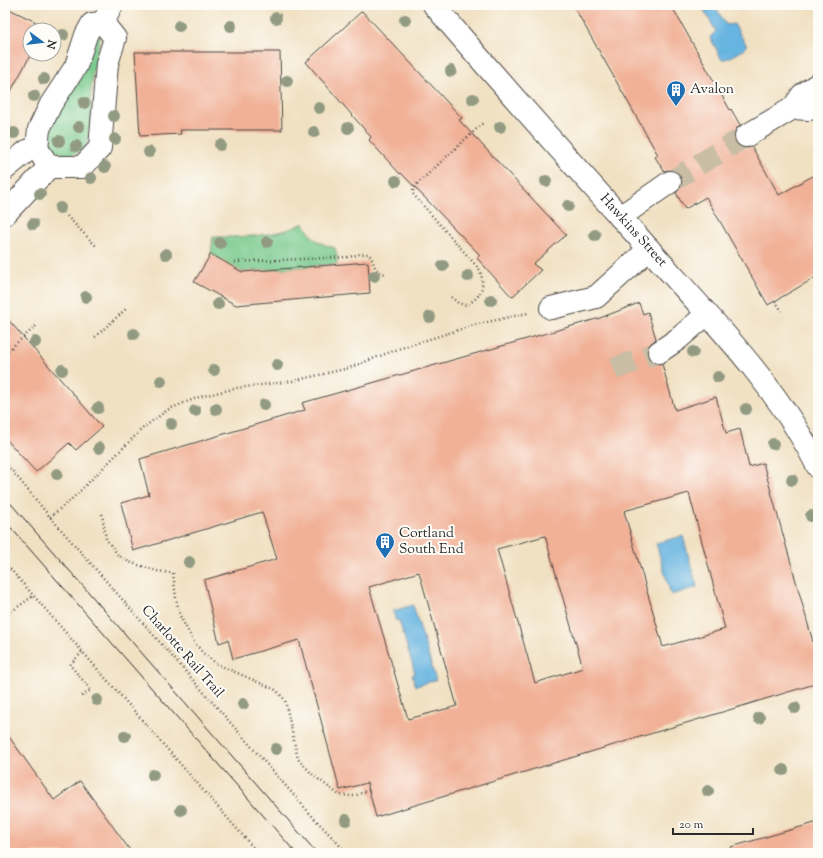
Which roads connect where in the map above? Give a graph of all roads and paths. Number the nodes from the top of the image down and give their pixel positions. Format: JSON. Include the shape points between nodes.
{"nodes":[{"id":1,"x":434,"y":5,"type":"edge"},
{"id":2,"x":107,"y":14,"type":"edge"},
{"id":3,"x":818,"y":84,"type":"edge"},
{"id":4,"x":818,"y":104,"type":"edge"},
{"id":5,"x":793,"y":108,"type":"junction"},
{"id":6,"x":483,"y":123,"type":"dead end"},
{"id":7,"x":746,"y":136,"type":"tunnel mouth"},
{"id":8,"x":37,"y":148,"type":"junction"},
{"id":9,"x":50,"y":167,"type":"junction"},
{"id":10,"x":5,"y":169,"type":"edge"},
{"id":11,"x":670,"y":182,"type":"tunnel mouth"},
{"id":12,"x":5,"y":214,"type":"edge"},
{"id":13,"x":67,"y":216,"type":"dead end"},
{"id":14,"x":620,"y":217,"type":"junction"},
{"id":15,"x":98,"y":247,"type":"dead end"},
{"id":16,"x":649,"y":249,"type":"junction"},
{"id":17,"x":235,"y":262,"type":"dead end"},
{"id":18,"x":386,"y":274,"type":"dead end"},
{"id":19,"x":451,"y":296,"type":"dead end"},
{"id":20,"x":776,"y":301,"type":"dead end"},
{"id":21,"x":127,"y":308,"type":"dead end"},
{"id":22,"x":551,"y":308,"type":"joint"},
{"id":23,"x":782,"y":311,"type":"dead end"},
{"id":24,"x":707,"y":314,"type":"junction"},
{"id":25,"x":36,"y":326,"type":"dead end"},
{"id":26,"x":95,"y":337,"type":"dead end"},
{"id":27,"x":5,"y":352,"type":"edge"},
{"id":28,"x":659,"y":352,"type":"tunnel mouth"},
{"id":29,"x":5,"y":462,"type":"edge"},
{"id":30,"x":818,"y":467,"type":"edge"},
{"id":31,"x":102,"y":514,"type":"dead end"},
{"id":32,"x":50,"y":516,"type":"junction"},
{"id":33,"x":5,"y":563,"type":"edge"},
{"id":34,"x":33,"y":596,"type":"junction"},
{"id":35,"x":5,"y":616,"type":"edge"},
{"id":36,"x":82,"y":652,"type":"junction"},
{"id":37,"x":82,"y":696,"type":"dead end"},
{"id":38,"x":369,"y":790,"type":"dead end"},
{"id":39,"x":258,"y":853,"type":"edge"},
{"id":40,"x":347,"y":853,"type":"edge"}],
"edges":[{"from":1,"to":14,"type":"street","name":"Hawkins Street"},
{"from":2,"to":8,"type":"street","via":[[92,24],[86,35],[76,66],[38,129]]},
{"from":2,"to":9,"type":"street","via":[[115,38],[107,64],[100,148],[82,167]]},
{"from":3,"to":5,"type":"street","via":[[802,95]]},
{"from":4,"to":5,"type":"street","via":[[809,109]]},
{"from":5,"to":7,"type":"street"},
{"from":6,"to":19,"type":"path","via":[[412,191],[480,270],[483,280],[482,291],[475,301],[466,305],[458,303]]},
{"from":8,"to":9,"type":"street"},
{"from":8,"to":10,"type":"street","via":[[27,151]]},
{"from":9,"to":12,"type":"street"},
{"from":11,"to":14,"type":"street"},
{"from":13,"to":15,"type":"path"},
{"from":14,"to":16,"type":"street","name":"Hawkins Street"},
{"from":16,"to":22,"type":"street","via":[[596,297]]},
{"from":16,"to":24,"type":"street","name":"Hawkins Street"},
{"from":17,"to":18,"type":"path","via":[[368,254],[379,272]]},
{"from":20,"to":23,"type":"path"},
{"from":21,"to":26,"type":"path"},
{"from":22,"to":32,"type":"path","via":[[474,325],[398,349],[349,368],[293,381],[237,388],[199,397],[169,409],[144,427],[73,498]]},
{"from":24,"to":28,"type":"street"},
{"from":24,"to":30,"type":"street","name":"Hawkins Street","via":[[770,388],[806,443]]},
{"from":25,"to":27,"type":"path"},
{"from":29,"to":32,"type":"path","name":"Charlotte Rail Trail"},
{"from":31,"to":38,"type":"path","via":[[106,538],[118,555],[129,562],[173,573],[180,616],[203,653],[217,664],[276,690],[285,700],[298,759],[313,775],[339,795],[354,796]]},
{"from":32,"to":40,"type":"path","name":"Charlotte Rail Trail"},
{"from":33,"to":34,"type":"path"},
{"from":34,"to":35,"type":"path"},
{"from":34,"to":36,"type":"path"},
{"from":36,"to":37,"type":"path","via":[[70,665],[91,690]]},
{"from":36,"to":39,"type":"path"}]}
